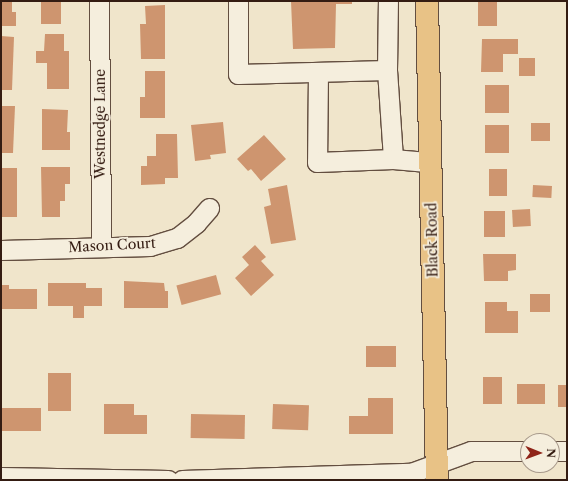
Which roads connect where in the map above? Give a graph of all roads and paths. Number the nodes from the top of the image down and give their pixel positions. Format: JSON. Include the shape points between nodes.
{"nodes":[{"id":1,"x":99,"y":1,"type":"edge"},
{"id":2,"x":238,"y":1,"type":"edge"},
{"id":3,"x":388,"y":1,"type":"edge"},
{"id":4,"x":427,"y":1,"type":"edge"},
{"id":5,"x":387,"y":70,"type":"junction"},
{"id":6,"x":318,"y":72,"type":"junction"},
{"id":7,"x":393,"y":159,"type":"junction"},
{"id":8,"x":430,"y":162,"type":"junction"},
{"id":9,"x":209,"y":208,"type":"dead end"},
{"id":10,"x":101,"y":247,"type":"junction"},
{"id":11,"x":1,"y":250,"type":"edge"},
{"id":12,"x":520,"y":451,"type":"edge"},
{"id":13,"x":437,"y":471,"type":"edge"},
{"id":14,"x":1,"y":477,"type":"edge"},
{"id":15,"x":168,"y":480,"type":"edge"},
{"id":16,"x":182,"y":480,"type":"edge"}],
"edges":[{"from":1,"to":10,"type":"street","name":"Westnedge Lane"},
{"from":2,"to":6,"type":"street","via":[[238,74]]},
{"from":3,"to":5,"type":"street"},
{"from":4,"to":8,"type":"main road","name":"Black Road"},
{"from":5,"to":6,"type":"street"},
{"from":5,"to":7,"type":"street"},
{"from":6,"to":7,"type":"street","via":[[317,162]]},
{"from":7,"to":8,"type":"street"},
{"from":8,"to":13,"type":"main road","name":"Black Road"},
{"from":9,"to":10,"type":"street","name":"Mason Court","via":[[196,223],[177,238],[150,246]]},
{"from":10,"to":11,"type":"street","name":"Mason Court"},
{"from":12,"to":13,"type":"street","via":[[471,451]]},
{"from":13,"to":16,"type":"street"},
{"from":14,"to":15,"type":"street"}]}
